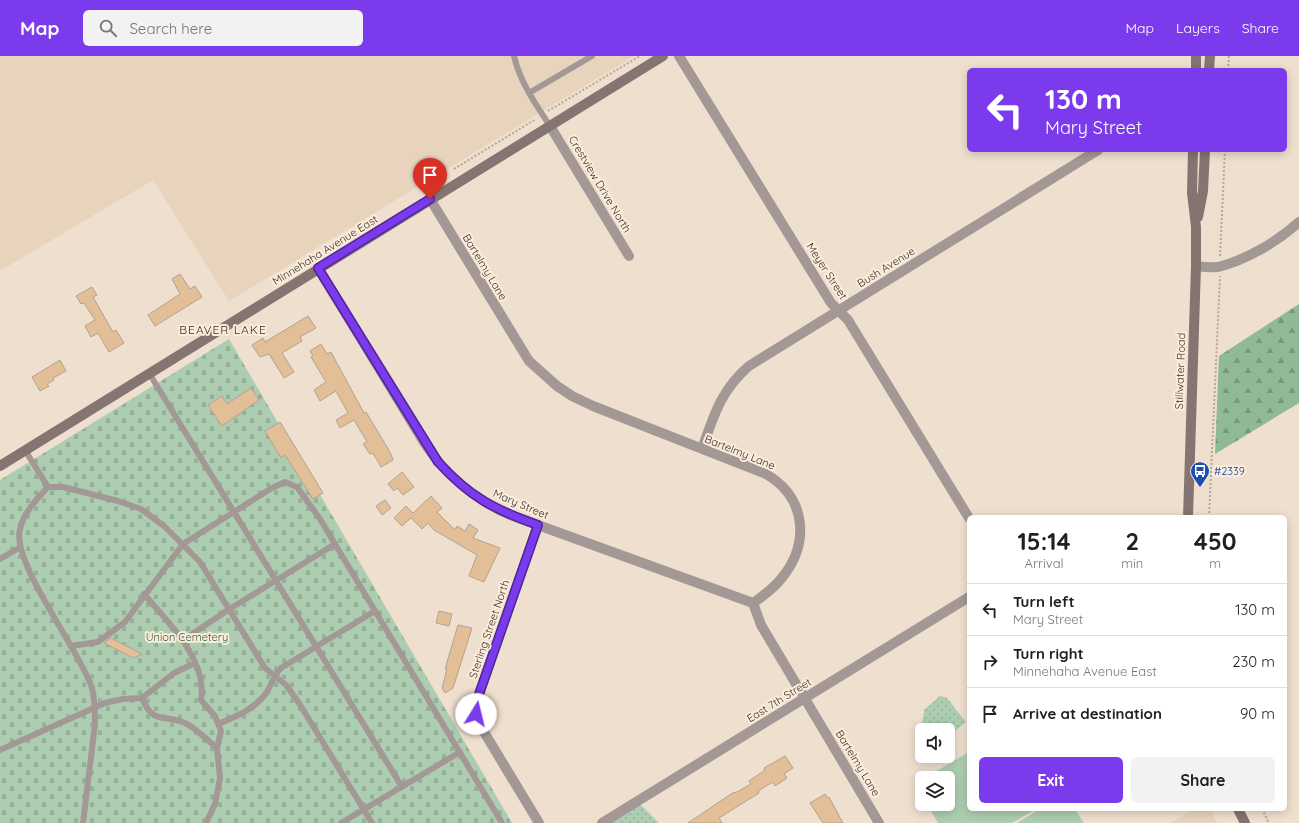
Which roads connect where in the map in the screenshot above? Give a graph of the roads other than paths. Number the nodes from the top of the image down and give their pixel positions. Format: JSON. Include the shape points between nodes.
{"nodes":[{"id":1,"x":514,"y":56,"type":"edge"},
{"id":2,"x":592,"y":56,"type":"edge"},
{"id":3,"x":663,"y":56,"type":"edge"},
{"id":4,"x":679,"y":56,"type":"edge"},
{"id":5,"x":1196,"y":56,"type":"edge"},
{"id":6,"x":1210,"y":56,"type":"edge"},
{"id":7,"x":1196,"y":68,"type":"edge"},
{"id":8,"x":1210,"y":68,"type":"edge"},
{"id":9,"x":529,"y":94,"type":"junction"},
{"id":10,"x":550,"y":126,"type":"junction"},
{"id":11,"x":1095,"y":152,"type":"edge"},
{"id":12,"x":1193,"y":152,"type":"edge"},
{"id":13,"x":1205,"y":152,"type":"edge"},
{"id":14,"x":430,"y":199,"type":"junction"},
{"id":15,"x":1299,"y":222,"type":"edge"},
{"id":16,"x":1196,"y":227,"type":"junction"},
{"id":17,"x":629,"y":256,"type":"dead end"},
{"id":18,"x":1196,"y":266,"type":"junction"},
{"id":19,"x":318,"y":268,"type":"junction"},
{"id":20,"x":839,"y":310,"type":"junction"},
{"id":21,"x":149,"y":373,"type":"junction"},
{"id":22,"x":702,"y":449,"type":"junction"},
{"id":23,"x":25,"y":450,"type":"junction"},
{"id":24,"x":0,"y":466,"type":"edge"},
{"id":25,"x":48,"y":487,"type":"junction"},
{"id":26,"x":234,"y":512,"type":"junction"},
{"id":27,"x":967,"y":515,"type":"edge"},
{"id":28,"x":1188,"y":515,"type":"edge"},
{"id":29,"x":538,"y":525,"type":"junction"},
{"id":30,"x":183,"y":544,"type":"junction"},
{"id":31,"x":335,"y":544,"type":"junction"},
{"id":32,"x":19,"y":548,"type":"junction"},
{"id":33,"x":0,"y":559,"type":"edge"},
{"id":34,"x":275,"y":580,"type":"junction"},
{"id":35,"x":144,"y":594,"type":"junction"},
{"id":36,"x":967,"y":598,"type":"edge"},
{"id":37,"x":753,"y":603,"type":"junction"},
{"id":38,"x":228,"y":610,"type":"junction"},
{"id":39,"x":375,"y":611,"type":"junction"},
{"id":40,"x":183,"y":640,"type":"junction"},
{"id":41,"x":71,"y":646,"type":"junction"},
{"id":42,"x":316,"y":647,"type":"junction"},
{"id":43,"x":195,"y":663,"type":"junction"},
{"id":44,"x":274,"y":675,"type":"junction"},
{"id":45,"x":142,"y":698,"type":"junction"},
{"id":46,"x":805,"y":698,"type":"junction"},
{"id":47,"x":95,"y":708,"type":"junction"},
{"id":48,"x":218,"y":724,"type":"junction"},
{"id":49,"x":217,"y":748,"type":"junction"},
{"id":50,"x":0,"y":750,"type":"edge"},
{"id":51,"x":460,"y":752,"type":"junction"},
{"id":52,"x":402,"y":787,"type":"junction"},
{"id":53,"x":364,"y":810,"type":"junction"},
{"id":54,"x":1239,"y":811,"type":"edge"},
{"id":55,"x":83,"y":823,"type":"edge"},
{"id":56,"x":206,"y":823,"type":"edge"},
{"id":57,"x":341,"y":823,"type":"edge"},
{"id":58,"x":372,"y":823,"type":"edge"},
{"id":59,"x":502,"y":823,"type":"edge"},
{"id":60,"x":539,"y":823,"type":"edge"},
{"id":61,"x":602,"y":823,"type":"edge"},
{"id":62,"x":879,"y":823,"type":"edge"},
{"id":63,"x":1245,"y":823,"type":"edge"}],
"edges":[{"from":1,"to":9,"type":"lane","via":[[517,70]]},
{"from":2,"to":9,"type":"lane"},
{"from":3,"to":10,"type":"main road","name":"Minnehaha Avenue East"},
{"from":4,"to":20,"type":"street","name":"Meyer Street","via":[[831,303]]},
{"from":5,"to":7,"type":"main road"},
{"from":6,"to":8,"type":"main road"},
{"from":9,"to":10,"type":"lane"},
{"from":10,"to":14,"type":"main road","name":"Minnehaha Avenue East"},
{"from":10,"to":17,"type":"street","name":"Crestview Drive North"},
{"from":11,"to":20,"type":"street","name":"Bush Avenue"},
{"from":12,"to":16,"type":"main road","name":"Stillwater Road","via":[[1192,193]]},
{"from":13,"to":16,"type":"main road","name":"Stillwater Road","via":[[1203,191]]},
{"from":14,"to":19,"type":"main road","name":"Minnehaha Avenue East"},
{"from":14,"to":22,"type":"street","name":"Bartelmy Lane","via":[[518,345],[542,374],[572,396]]},
{"from":15,"to":18,"type":"street","via":[[1291,230],[1248,256],[1220,266]]},
{"from":16,"to":18,"type":"main road","name":"Stillwater Road"},
{"from":18,"to":28,"type":"main road","name":"Stillwater Road"},
{"from":19,"to":21,"type":"main road","name":"Minnehaha Avenue East"},
{"from":19,"to":29,"type":"street","name":"Mary Street","via":[[438,462],[453,479],[489,505]]},
{"from":20,"to":22,"type":"street","name":"Bush Avenue","via":[[738,375],[720,400]]},
{"from":20,"to":27,"type":"street","name":"Meyer Street","via":[[848,320]]},
{"from":21,"to":23,"type":"main road","name":"Minnehaha Avenue East"},
{"from":21,"to":26,"type":"lane"},
{"from":22,"to":37,"type":"street","name":"Bartelmy Lane","via":[[776,480],[791,496],[796,506],[800,528],[792,562],[774,587]]},
{"from":23,"to":24,"type":"main road","name":"Minnehaha Avenue East"},
{"from":23,"to":25,"type":"lane"},
{"from":25,"to":30,"type":"lane","via":[[63,487],[141,509]]},
{"from":25,"to":32,"type":"lane","via":[[27,510],[19,530]]},
{"from":26,"to":30,"type":"lane"},
{"from":26,"to":31,"type":"lane","via":[[285,482],[297,487]]},
{"from":26,"to":34,"type":"lane"},
{"from":29,"to":37,"type":"street","name":"Mary Street"},
{"from":29,"to":60,"type":"street","name":"Sterling Street North","via":[[477,700],[476,714],[481,727]]},
{"from":30,"to":35,"type":"lane"},
{"from":30,"to":38,"type":"lane","via":[[200,562]]},
{"from":31,"to":34,"type":"lane"},
{"from":31,"to":39,"type":"lane"},
{"from":32,"to":33,"type":"lane"},
{"from":32,"to":41,"type":"lane"},
{"from":34,"to":38,"type":"lane"},
{"from":34,"to":42,"type":"lane"},
{"from":35,"to":40,"type":"lane"},
{"from":35,"to":41,"type":"lane","via":[[125,622],[98,642]]},
{"from":36,"to":46,"type":"street","name":"East 7th Street"},
{"from":37,"to":46,"type":"street","name":"Bartelmy Lane","via":[[761,625]]},
{"from":38,"to":40,"type":"lane"},
{"from":38,"to":44,"type":"lane","via":[[265,668]]},
{"from":39,"to":42,"type":"lane"},
{"from":39,"to":51,"type":"lane"},
{"from":40,"to":43,"type":"lane"},
{"from":41,"to":47,"type":"lane","via":[[92,688]]},
{"from":42,"to":44,"type":"lane"},
{"from":42,"to":52,"type":"lane"},
{"from":43,"to":45,"type":"lane","via":[[174,673]]},
{"from":43,"to":48,"type":"lane","via":[[202,691],[201,700],[215,716]]},
{"from":44,"to":48,"type":"lane","via":[[267,692],[255,705]]},
{"from":44,"to":53,"type":"lane","via":[[286,685],[299,702]]},
{"from":45,"to":47,"type":"lane","via":[[123,699]]},
{"from":45,"to":49,"type":"lane","via":[[147,709],[156,717],[186,724]]},
{"from":46,"to":61,"type":"street","name":"East 7th Street"},
{"from":46,"to":62,"type":"street","name":"Bartelmy Lane"},
{"from":47,"to":50,"type":"lane"},
{"from":47,"to":55,"type":"lane"},
{"from":48,"to":49,"type":"lane","via":[[220,731]]},
{"from":49,"to":56,"type":"lane","via":[[220,778],[215,804]]},
{"from":51,"to":52,"type":"lane"},
{"from":51,"to":59,"type":"lane"},
{"from":52,"to":53,"type":"lane"},
{"from":53,"to":57,"type":"lane"},
{"from":53,"to":58,"type":"lane"},
{"from":54,"to":63,"type":"main road"}]}
